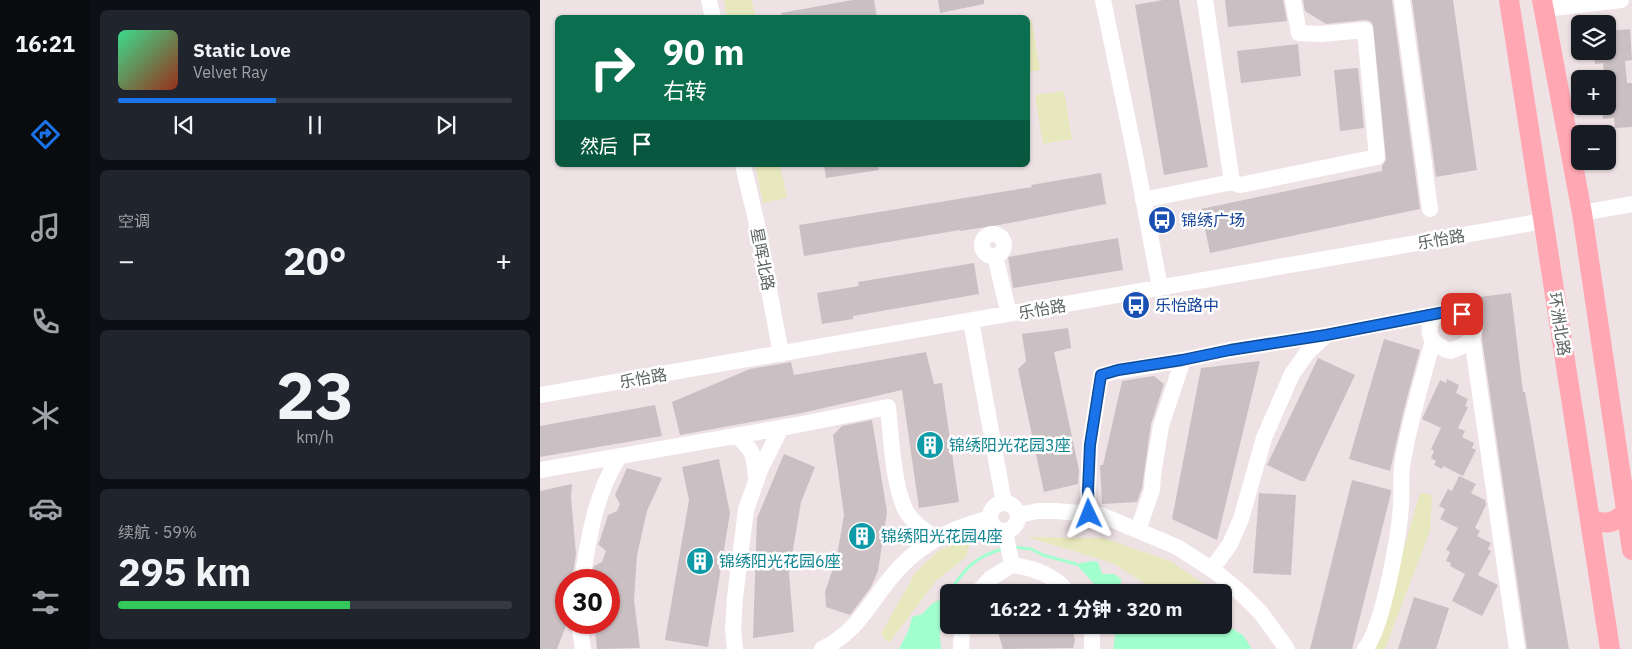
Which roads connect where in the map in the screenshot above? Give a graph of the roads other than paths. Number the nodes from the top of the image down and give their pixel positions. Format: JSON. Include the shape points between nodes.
{"nodes":[{"id":1,"x":709,"y":0,"type":"edge"},
{"id":2,"x":1103,"y":0,"type":"edge"},
{"id":3,"x":1205,"y":0,"type":"edge"},
{"id":4,"x":1293,"y":0,"type":"edge"},
{"id":5,"x":1402,"y":0,"type":"edge"},
{"id":6,"x":1509,"y":0,"type":"edge"},
{"id":7,"x":1621,"y":0,"type":"edge"},
{"id":8,"x":1543,"y":5,"type":"edge"},
{"id":9,"x":712,"y":15,"type":"edge"},
{"id":10,"x":743,"y":167,"type":"edge"},
{"id":11,"x":1232,"y":182,"type":"junction"},
{"id":12,"x":1142,"y":200,"type":"junction"},
{"id":13,"x":1632,"y":204,"type":"edge"},
{"id":14,"x":1430,"y":208,"type":"dead end"},
{"id":15,"x":1582,"y":213,"type":"junction"},
{"id":16,"x":1544,"y":221,"type":"junction"},
{"id":17,"x":994,"y":256,"type":"dead end"},
{"id":18,"x":1160,"y":288,"type":"junction"},
{"id":19,"x":1009,"y":314,"type":"junction"},
{"id":20,"x":1435,"y":314,"type":"junction"},
{"id":21,"x":971,"y":321,"type":"junction"},
{"id":22,"x":1326,"y":335,"type":"junction"},
{"id":23,"x":1472,"y":338,"type":"junction"},
{"id":24,"x":1433,"y":341,"type":"junction"},
{"id":25,"x":781,"y":354,"type":"junction"},
{"id":26,"x":1182,"y":360,"type":"junction"},
{"id":27,"x":540,"y":396,"type":"edge"},
{"id":28,"x":781,"y":428,"type":"junction"},
{"id":29,"x":737,"y":436,"type":"junction"},
{"id":30,"x":619,"y":457,"type":"junction"},
{"id":31,"x":579,"y":464,"type":"junction"},
{"id":32,"x":540,"y":470,"type":"edge"},
{"id":33,"x":756,"y":479,"type":"junction"},
{"id":34,"x":601,"y":493,"type":"junction"},
{"id":35,"x":1004,"y":503,"type":"junction"},
{"id":36,"x":1626,"y":511,"type":"junction"},
{"id":37,"x":1089,"y":514,"type":"junction"},
{"id":38,"x":1018,"y":515,"type":"junction"},
{"id":39,"x":990,"y":518,"type":"junction"},
{"id":40,"x":1590,"y":519,"type":"junction"},
{"id":41,"x":1138,"y":530,"type":"junction"},
{"id":42,"x":1005,"y":531,"type":"junction"},
{"id":43,"x":936,"y":538,"type":"junction"},
{"id":44,"x":1632,"y":550,"type":"edge"},
{"id":45,"x":1012,"y":565,"type":"junction"},
{"id":46,"x":584,"y":569,"type":"edge"},
{"id":47,"x":1212,"y":569,"type":"junction"},
{"id":48,"x":985,"y":584,"type":"edge"},
{"id":49,"x":1057,"y":584,"type":"edge"},
{"id":50,"x":581,"y":634,"type":"edge"},
{"id":51,"x":962,"y":634,"type":"edge"},
{"id":52,"x":1092,"y":634,"type":"edge"},
{"id":53,"x":583,"y":649,"type":"edge"},
{"id":54,"x":735,"y":649,"type":"edge"},
{"id":55,"x":822,"y":649,"type":"edge"},
{"id":56,"x":961,"y":649,"type":"edge"},
{"id":57,"x":1092,"y":649,"type":"edge"},
{"id":58,"x":1287,"y":649,"type":"edge"},
{"id":59,"x":1365,"y":649,"type":"edge"},
{"id":60,"x":1516,"y":649,"type":"edge"},
{"id":61,"x":1610,"y":649,"type":"edge"}],
"edges":[{"from":1,"to":9,"type":"street"},
{"from":2,"to":12,"type":"street"},
{"from":3,"to":11,"type":"street"},
{"from":4,"to":11,"type":"street","via":[[1299,33],[1365,30],[1376,157],[1240,185]]},
{"from":5,"to":14,"type":"street"},
{"from":6,"to":16,"type":"main road","name":"环洲北路"},
{"from":7,"to":8,"type":"street"},
{"from":8,"to":15,"type":"main road"},
{"from":10,"to":25,"type":"street","name":"星晖北路"},
{"from":11,"to":12,"type":"street"},
{"from":12,"to":18,"type":"street"},
{"from":13,"to":15,"type":"street"},
{"from":15,"to":36,"type":"main road"},
{"from":16,"to":18,"type":"street","name":"乐怡路"},
{"from":16,"to":40,"type":"main road","name":"环洲北路"},
{"from":17,"to":19,"type":"street"},
{"from":18,"to":19,"type":"street","name":"乐怡路"},
{"from":19,"to":21,"type":"street","name":"乐怡路"},
{"from":20,"to":22,"type":"street"},
{"from":20,"to":23,"type":"street","via":[[1450,311],[1462,314],[1471,323]]},
{"from":20,"to":24,"type":"street","via":[[1430,324]]},
{"from":21,"to":25,"type":"street","name":"乐怡路"},
{"from":21,"to":35,"type":"street"},
{"from":22,"to":26,"type":"street"},
{"from":22,"to":47,"type":"street","via":[[1292,374],[1264,438],[1241,519],[1230,544]]},
{"from":23,"to":24,"type":"street","via":[[1450,351],[1438,347]]},
{"from":23,"to":60,"type":"street"},
{"from":24,"to":59,"type":"street","via":[[1403,461],[1401,506],[1389,576],[1371,642]]},
{"from":25,"to":27,"type":"street","name":"乐怡路"},
{"from":26,"to":37,"type":"street","via":[[1101,375],[1090,445]]},
{"from":26,"to":41,"type":"street","via":[[1161,426],[1152,490]]},
{"from":28,"to":29,"type":"street"},
{"from":28,"to":33,"type":"street"},
{"from":28,"to":43,"type":"street","via":[[888,407],[893,455],[906,510],[913,521]]},
{"from":29,"to":30,"type":"street"},
{"from":29,"to":33,"type":"street","via":[[751,448]]},
{"from":30,"to":31,"type":"street"},
{"from":30,"to":34,"type":"street"},
{"from":31,"to":32,"type":"street"},
{"from":31,"to":34,"type":"street","via":[[591,474]]},
{"from":33,"to":54,"type":"street","via":[[746,510],[736,581]]},
{"from":34,"to":46,"type":"street"},
{"from":35,"to":38,"type":"street","via":[[1013,507]]},
{"from":35,"to":39,"type":"street","via":[[996,506]]},
{"from":36,"to":40,"type":"main road","via":[[1620,519],[1609,523]]},
{"from":36,"to":44,"type":"main road"},
{"from":37,"to":38,"type":"street","via":[[1038,511]]},
{"from":37,"to":41,"type":"street","via":[[1101,515]]},
{"from":38,"to":42,"type":"street","via":[[1016,524]]},
{"from":39,"to":42,"type":"street","via":[[993,526]]},
{"from":39,"to":43,"type":"street"},
{"from":40,"to":61,"type":"main road","name":"环洲北路"},
{"from":41,"to":47,"type":"street","via":[[1177,547]]},
{"from":42,"to":45,"type":"street"},
{"from":43,"to":55,"type":"street","via":[[902,566],[853,627]]},
{"from":45,"to":48,"type":"street"},
{"from":45,"to":49,"type":"street","via":[[1040,572]]},
{"from":47,"to":58,"type":"street","via":[[1261,613]]},
{"from":50,"to":53,"type":"street"},
{"from":51,"to":56,"type":"street"},
{"from":52,"to":57,"type":"street"}]}
